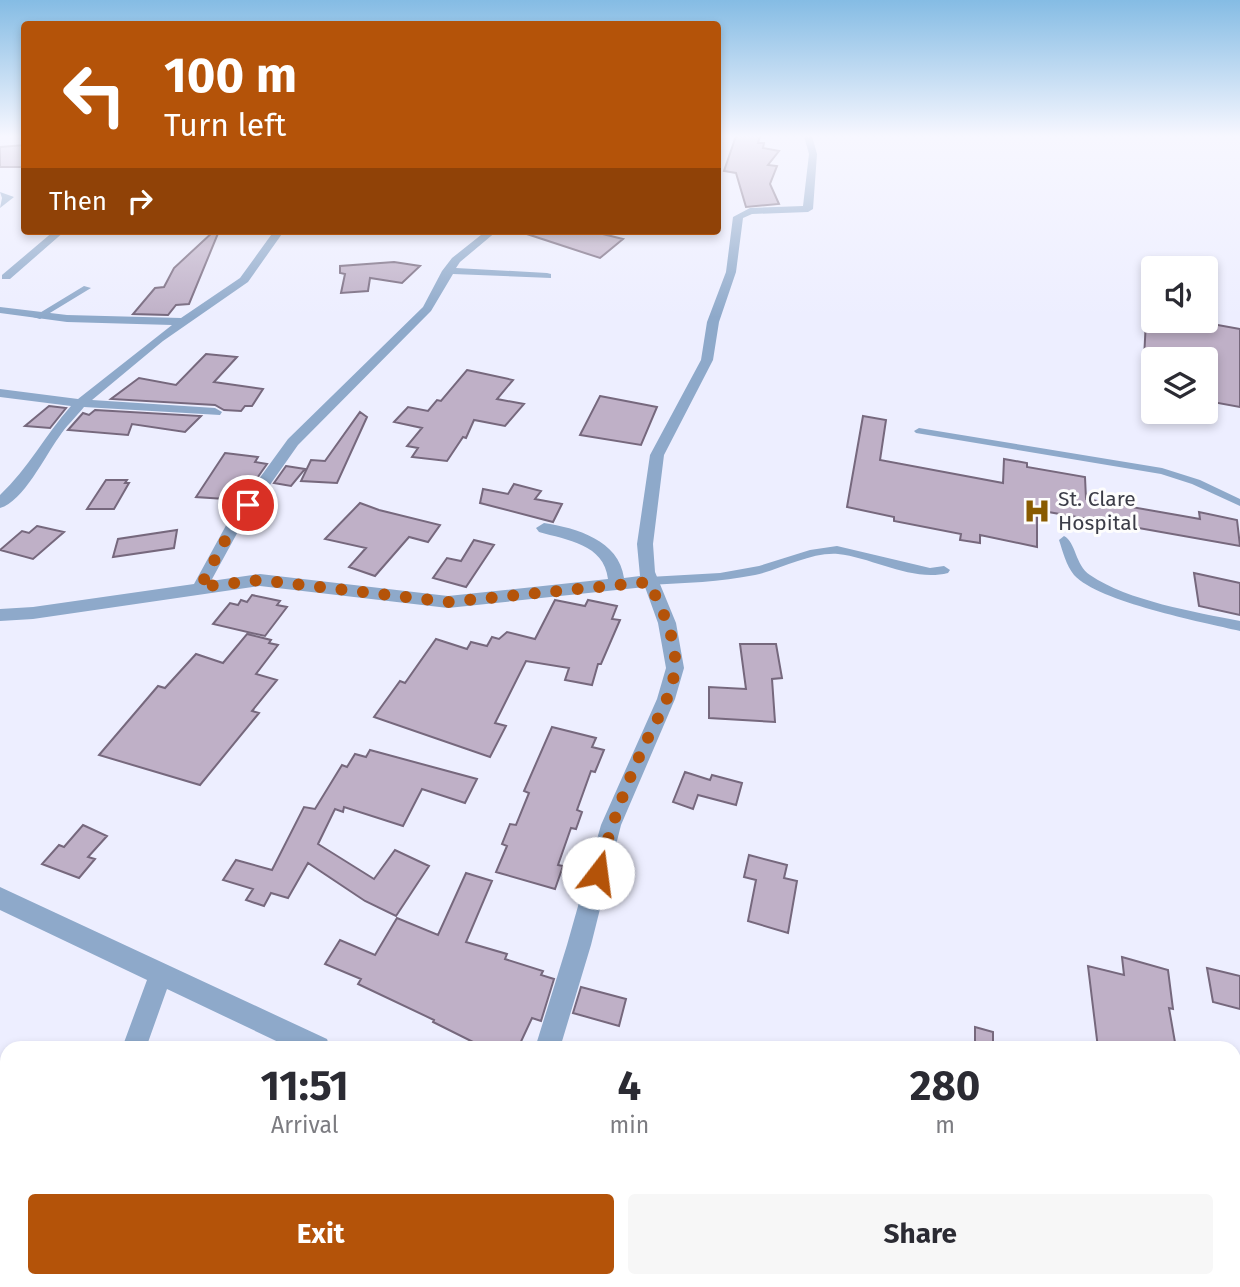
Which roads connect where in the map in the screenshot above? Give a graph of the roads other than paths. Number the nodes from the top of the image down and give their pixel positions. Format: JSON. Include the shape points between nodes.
{"nodes":[{"id":1,"x":807,"y":196,"type":"edge"},
{"id":2,"x":55,"y":235,"type":"edge"},
{"id":3,"x":276,"y":235,"type":"edge"},
{"id":4,"x":487,"y":235,"type":"edge"},
{"id":5,"x":447,"y":271,"type":"junction"},
{"id":6,"x":547,"y":276,"type":"dead end"},
{"id":7,"x":2,"y":279,"type":"edge"},
{"id":8,"x":87,"y":288,"type":"dead end"},
{"id":9,"x":0,"y":310,"type":"edge"},
{"id":10,"x":37,"y":317,"type":"junction"},
{"id":11,"x":183,"y":322,"type":"junction"},
{"id":12,"x":0,"y":393,"type":"edge"},
{"id":13,"x":81,"y":403,"type":"junction"},
{"id":14,"x":215,"y":412,"type":"dead end"},
{"id":15,"x":919,"y":431,"type":"dead end"},
{"id":16,"x":0,"y":503,"type":"edge"},
{"id":17,"x":1240,"y":503,"type":"edge"},
{"id":18,"x":544,"y":528,"type":"dead end"},
{"id":19,"x":1063,"y":540,"type":"dead end"},
{"id":20,"x":944,"y":570,"type":"dead end"},
{"id":21,"x":649,"y":582,"type":"junction"},
{"id":22,"x":617,"y":583,"type":"junction"},
{"id":23,"x":200,"y":587,"type":"junction"},
{"id":24,"x":0,"y":615,"type":"edge"},
{"id":25,"x":1240,"y":626,"type":"edge"},
{"id":26,"x":0,"y":898,"type":"edge"},
{"id":27,"x":160,"y":976,"type":"junction"},
{"id":28,"x":137,"y":1041,"type":"edge"},
{"id":29,"x":303,"y":1041,"type":"edge"},
{"id":30,"x":549,"y":1041,"type":"edge"}],
"edges":[{"from":1,"to":21,"type":"street","via":[[808,209],[750,211],[738,216],[731,272],[713,321],[707,360],[657,455],[645,544]]},
{"from":2,"to":7,"type":"street"},
{"from":3,"to":11,"type":"street","via":[[244,280]]},
{"from":4,"to":5,"type":"street"},
{"from":5,"to":6,"type":"street"},
{"from":5,"to":23,"type":"street","via":[[427,309],[293,442],[234,524]]},
{"from":8,"to":10,"type":"lane"},
{"from":9,"to":10,"type":"street"},
{"from":10,"to":11,"type":"street"},
{"from":11,"to":13,"type":"street"},
{"from":12,"to":13,"type":"street"},
{"from":13,"to":14,"type":"street"},
{"from":13,"to":16,"type":"street"},
{"from":15,"to":17,"type":"lane","via":[[1162,471]]},
{"from":18,"to":22,"type":"street","via":[[564,531],[598,549],[614,566]]},
{"from":19,"to":25,"type":"lane","via":[[1078,572],[1090,582],[1155,605]]},
{"from":20,"to":21,"type":"lane","via":[[930,572],[837,550],[720,578]]},
{"from":21,"to":22,"type":"street"},
{"from":21,"to":30,"type":"street","via":[[667,622],[675,668],[611,825]]},
{"from":22,"to":23,"type":"street","via":[[448,602],[260,580]]},
{"from":23,"to":24,"type":"street"},
{"from":26,"to":27,"type":"street"},
{"from":27,"to":28,"type":"street"},
{"from":27,"to":29,"type":"street"}]}
